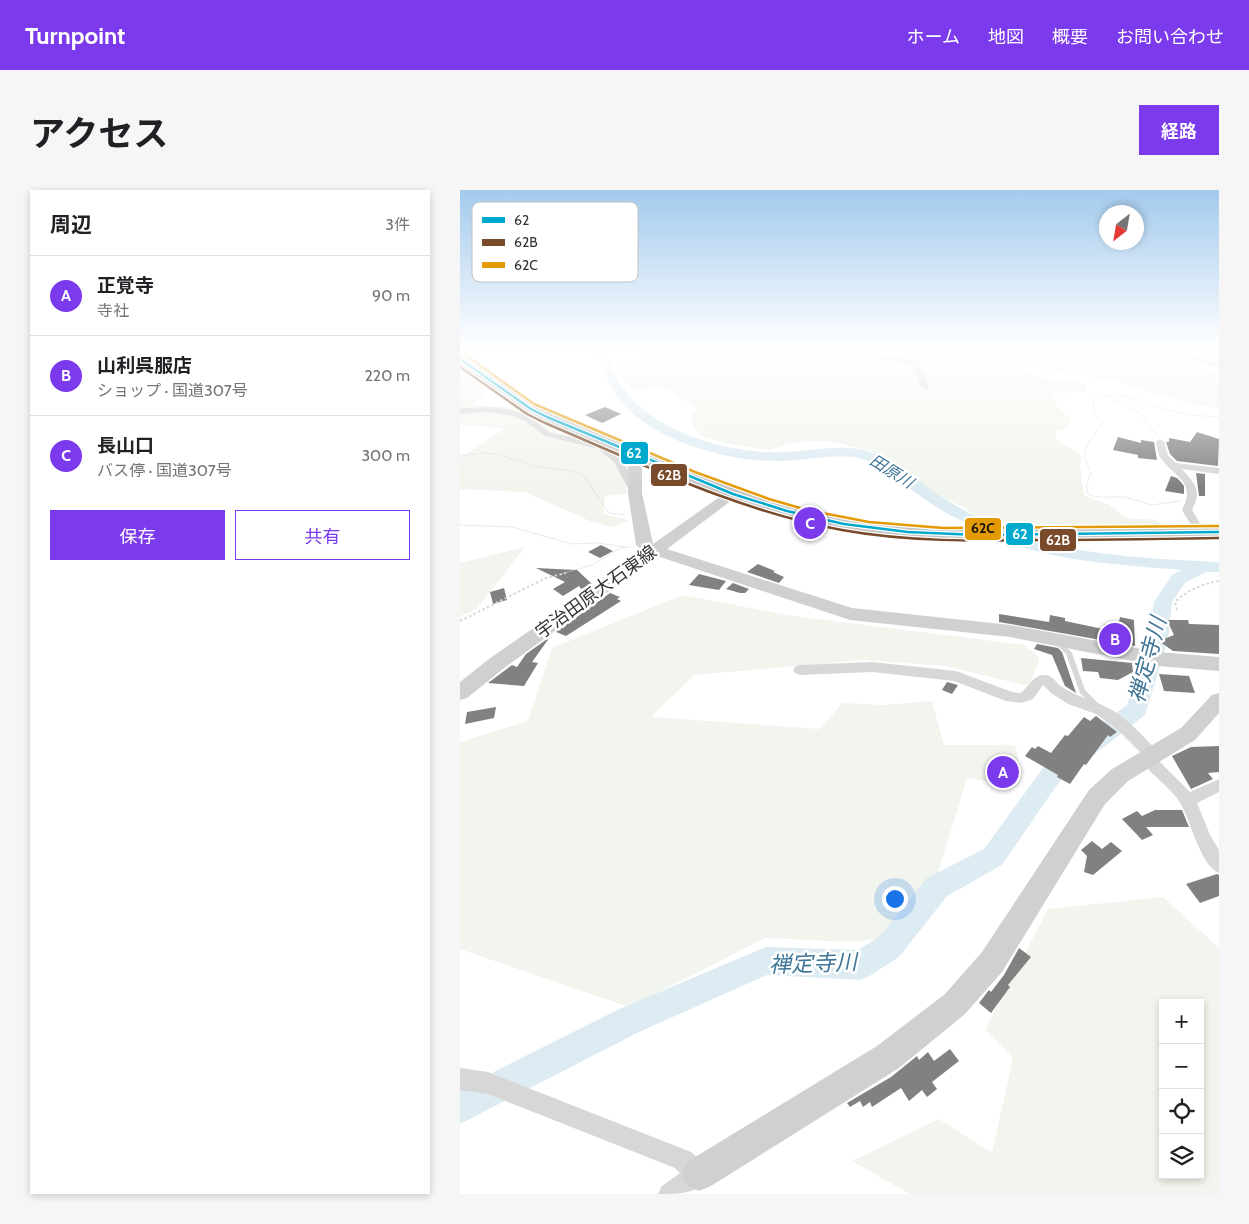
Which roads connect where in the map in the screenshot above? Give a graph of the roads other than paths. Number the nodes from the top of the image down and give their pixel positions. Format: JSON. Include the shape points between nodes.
{"nodes":[{"id":1,"x":512,"y":395,"type":"edge"},
{"id":2,"x":460,"y":411,"type":"edge"},
{"id":3,"x":1160,"y":442,"type":"road end"},
{"id":4,"x":635,"y":453,"type":"junction"},
{"id":5,"x":1173,"y":465,"type":"junction"},
{"id":6,"x":1194,"y":468,"type":"junction"},
{"id":7,"x":1219,"y":471,"type":"edge"},
{"id":8,"x":1183,"y":476,"type":"junction"},
{"id":9,"x":635,"y":492,"type":"junction"},
{"id":10,"x":733,"y":494,"type":"junction"},
{"id":11,"x":1210,"y":532,"type":"edge"},
{"id":12,"x":648,"y":548,"type":"junction"},
{"id":13,"x":1055,"y":640,"type":"junction"},
{"id":14,"x":1219,"y":664,"type":"edge"},
{"id":15,"x":800,"y":670,"type":"dead end"},
{"id":16,"x":460,"y":693,"type":"edge"},
{"id":17,"x":1219,"y":700,"type":"edge"},
{"id":18,"x":1101,"y":710,"type":"junction"},
{"id":19,"x":1152,"y":756,"type":"junction"},
{"id":20,"x":1219,"y":785,"type":"edge"},
{"id":21,"x":1188,"y":800,"type":"junction"},
{"id":22,"x":1219,"y":865,"type":"edge"},
{"id":23,"x":460,"y":1079,"type":"edge"},
{"id":24,"x":698,"y":1174,"type":"junction"},
{"id":25,"x":670,"y":1194,"type":"edge"}],
"edges":[{"from":1,"to":4,"type":"highway","via":[[531,408]]},
{"from":2,"to":9,"type":"street","via":[[478,409],[514,413],[528,419],[538,431],[602,447],[620,462]]},
{"from":3,"to":5,"type":"street","via":[[1164,456]]},
{"from":4,"to":9,"type":"street","via":[[638,467]]},
{"from":4,"to":10,"type":"highway"},
{"from":5,"to":6,"type":"street"},
{"from":5,"to":8,"type":"street"},
{"from":6,"to":7,"type":"street"},
{"from":6,"to":8,"type":"street"},
{"from":8,"to":11,"type":"street","via":[[1194,497],[1189,503],[1188,513]]},
{"from":9,"to":12,"type":"street"},
{"from":10,"to":11,"type":"highway","via":[[787,511],[886,530],[977,535]]},
{"from":10,"to":12,"type":"street","name":"宇治田原大石東線"},
{"from":12,"to":13,"type":"street","via":[[850,614],[975,626]]},
{"from":12,"to":16,"type":"street","name":"宇治田原大石東線"},
{"from":13,"to":14,"type":"street","via":[[1158,659]]},
{"from":13,"to":18,"type":"lane","via":[[1069,653],[1082,691]]},
{"from":15,"to":18,"type":"street","via":[[872,667],[956,676],[1011,697],[1022,698],[1045,678],[1056,690],[1073,700]]},
{"from":17,"to":19,"type":"street","via":[[1188,734]]},
{"from":18,"to":19,"type":"street","via":[[1123,726]]},
{"from":19,"to":21,"type":"street","via":[[1150,762]]},
{"from":19,"to":24,"type":"street","via":[[1120,775],[1097,797],[992,962],[955,1004],[888,1056]]},
{"from":20,"to":21,"type":"street"},
{"from":21,"to":22,"type":"street","via":[[1203,838]]},
{"from":23,"to":24,"type":"street","via":[[488,1084],[527,1098],[683,1160]]},
{"from":24,"to":25,"type":"street"}]}
